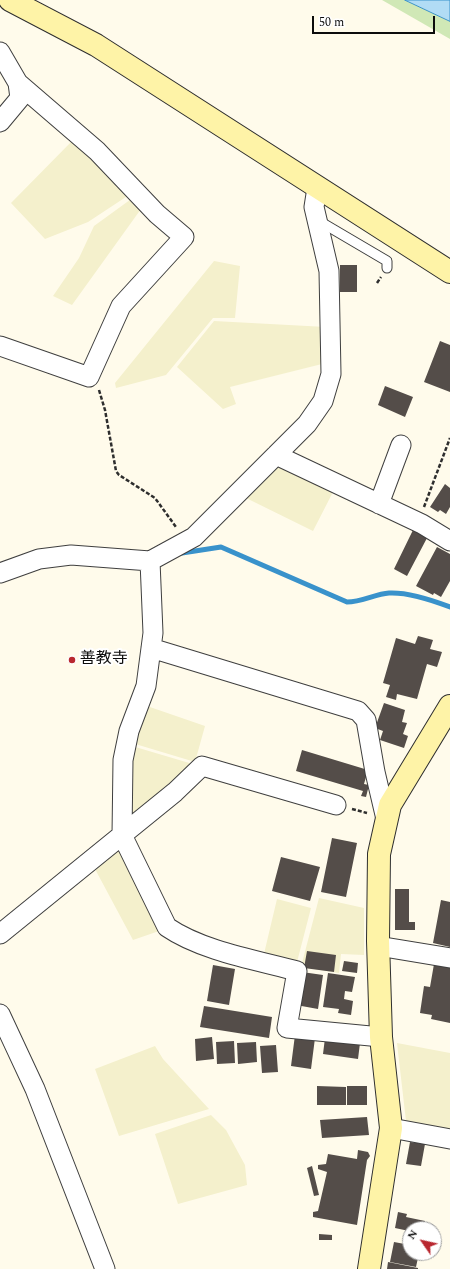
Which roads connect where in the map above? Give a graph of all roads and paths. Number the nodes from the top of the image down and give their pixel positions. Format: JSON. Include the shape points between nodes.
{"nodes":[{"id":1,"x":10,"y":0,"type":"edge"},
{"id":2,"x":0,"y":52,"type":"edge"},
{"id":3,"x":18,"y":83,"type":"junction"},
{"id":4,"x":0,"y":122,"type":"edge"},
{"id":5,"x":317,"y":188,"type":"junction"},
{"id":6,"x":317,"y":220,"type":"junction"},
{"id":7,"x":387,"y":268,"type":"dead end"},
{"id":8,"x":450,"y":272,"type":"edge"},
{"id":9,"x":0,"y":346,"type":"edge"},
{"id":10,"x":89,"y":378,"type":"junction"},
{"id":11,"x":450,"y":438,"type":"edge"},
{"id":12,"x":401,"y":445,"type":"dead end"},
{"id":13,"x":276,"y":455,"type":"junction"},
{"id":14,"x":379,"y":504,"type":"junction"},
{"id":15,"x":418,"y":522,"type":"junction"},
{"id":16,"x":186,"y":541,"type":"junction"},
{"id":17,"x":450,"y":541,"type":"edge"},
{"id":18,"x":150,"y":561,"type":"junction"},
{"id":19,"x":0,"y":573,"type":"edge"},
{"id":20,"x":151,"y":648,"type":"junction"},
{"id":21,"x":450,"y":706,"type":"edge"},
{"id":22,"x":336,"y":805,"type":"joint"},
{"id":23,"x":386,"y":819,"type":"junction"},
{"id":24,"x":122,"y":835,"type":"junction"},
{"id":25,"x":0,"y":934,"type":"edge"},
{"id":26,"x":378,"y":946,"type":"junction"},
{"id":27,"x":450,"y":958,"type":"edge"},
{"id":28,"x":0,"y":1014,"type":"edge"},
{"id":29,"x":381,"y":1037,"type":"junction"},
{"id":30,"x":391,"y":1128,"type":"junction"},
{"id":31,"x":450,"y":1139,"type":"edge"},
{"id":32,"x":105,"y":1269,"type":"edge"},
{"id":33,"x":369,"y":1269,"type":"edge"}],
"edges":[{"from":1,"to":5,"type":"street","via":[[96,45]]},
{"from":2,"to":3,"type":"street"},
{"from":3,"to":4,"type":"street","via":[[20,98]]},
{"from":3,"to":10,"type":"street","via":[[97,151],[157,214],[184,236],[121,306]]},
{"from":5,"to":6,"type":"street","via":[[314,208]]},
{"from":5,"to":8,"type":"street"},
{"from":6,"to":7,"type":"lane","via":[[386,261]]},
{"from":6,"to":13,"type":"street","via":[[329,271],[331,374],[323,401],[307,424]]},
{"from":9,"to":10,"type":"street"},
{"from":10,"to":16,"type":"path","via":[[98,386],[105,410],[116,471],[119,476],[155,498]]},
{"from":11,"to":15,"type":"path"},
{"from":12,"to":14,"type":"street"},
{"from":13,"to":14,"type":"street"},
{"from":13,"to":16,"type":"street","via":[[194,537]]},
{"from":14,"to":15,"type":"street"},
{"from":15,"to":17,"type":"street"},
{"from":16,"to":18,"type":"street"},
{"from":18,"to":19,"type":"street","via":[[71,555],[39,559]]},
{"from":18,"to":20,"type":"street","via":[[153,632]]},
{"from":20,"to":23,"type":"street","via":[[358,711],[366,720]]},
{"from":20,"to":24,"type":"street","via":[[146,686],[129,731],[123,760]]},
{"from":21,"to":23,"type":"street","via":[[390,805]]},
{"from":22,"to":23,"type":"path"},
{"from":22,"to":24,"type":"street","via":[[202,766],[175,792]]},
{"from":23,"to":26,"type":"street","via":[[379,854]]},
{"from":24,"to":25,"type":"street"},
{"from":24,"to":29,"type":"street","via":[[167,927],[218,949],[297,971],[287,1028]]},
{"from":26,"to":27,"type":"street"},
{"from":26,"to":29,"type":"street"},
{"from":28,"to":32,"type":"street","via":[[35,1089]]},
{"from":29,"to":30,"type":"street"},
{"from":30,"to":31,"type":"street"},
{"from":30,"to":33,"type":"street"}]}
